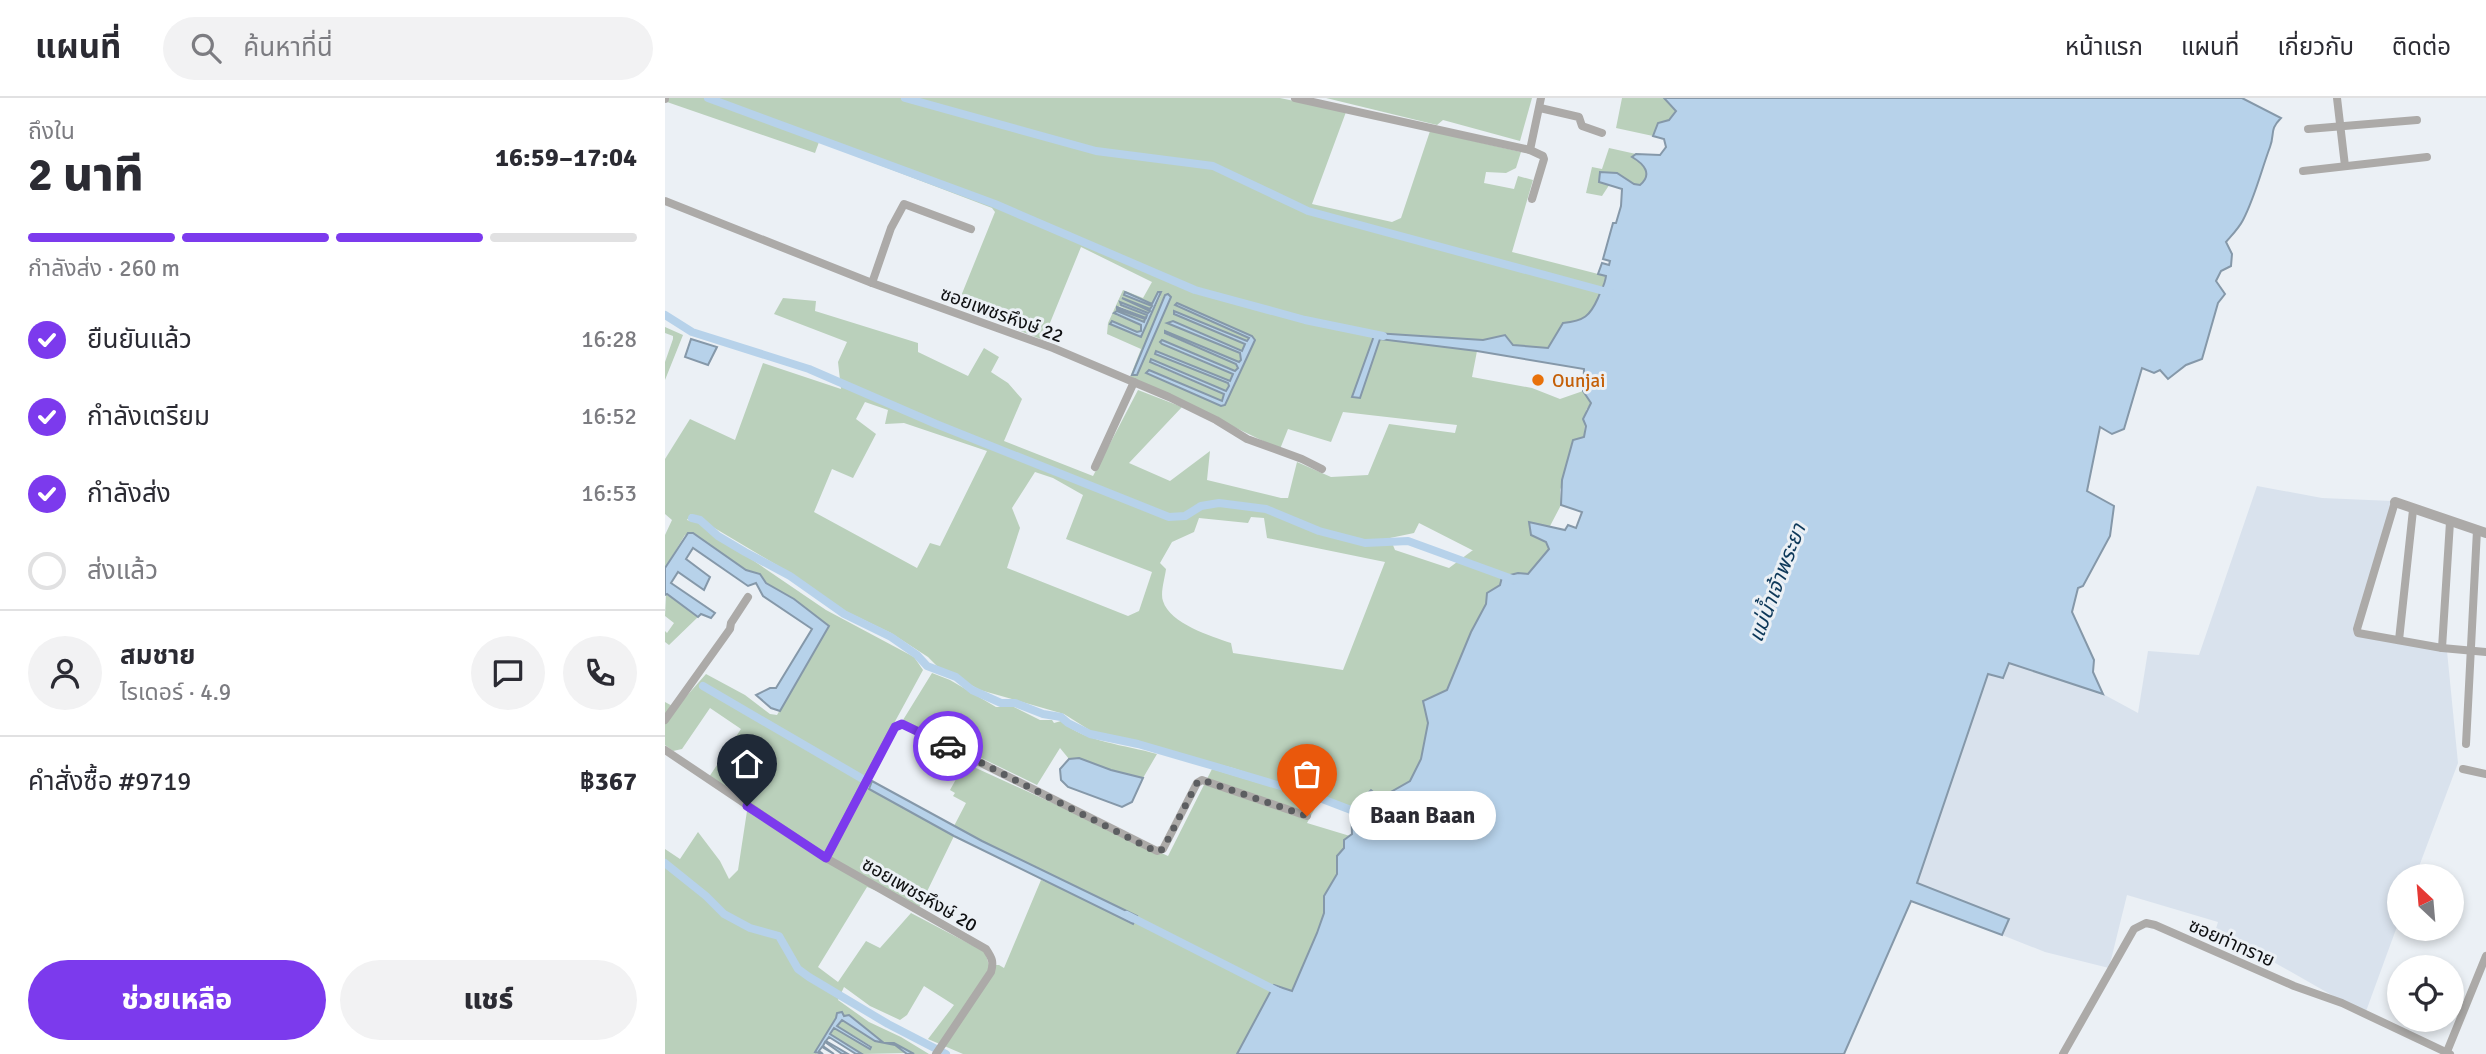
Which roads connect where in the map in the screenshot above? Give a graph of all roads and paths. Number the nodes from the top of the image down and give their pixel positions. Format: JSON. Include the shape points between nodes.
{"nodes":[{"id":1,"x":1295,"y":98,"type":"edge"},
{"id":2,"x":2337,"y":98,"type":"edge"},
{"id":3,"x":1540,"y":103,"type":"edge"},
{"id":4,"x":2417,"y":120,"type":"dead end"},
{"id":5,"x":2341,"y":126,"type":"junction"},
{"id":6,"x":2308,"y":129,"type":"dead end"},
{"id":7,"x":1602,"y":133,"type":"dead end"},
{"id":8,"x":1529,"y":150,"type":"junction"},
{"id":9,"x":2427,"y":157,"type":"dead end"},
{"id":10,"x":2345,"y":166,"type":"junction"},
{"id":11,"x":2303,"y":172,"type":"dead end"},
{"id":12,"x":1532,"y":199,"type":"dead end"},
{"id":13,"x":665,"y":201,"type":"edge"},
{"id":14,"x":971,"y":229,"type":"dead end"},
{"id":15,"x":871,"y":283,"type":"junction"},
{"id":16,"x":1134,"y":382,"type":"junction"},
{"id":17,"x":1094,"y":467,"type":"dead end"},
{"id":18,"x":1322,"y":469,"type":"dead end"},
{"id":19,"x":2395,"y":502,"type":"joint"},
{"id":20,"x":2413,"y":510,"type":"junction"},
{"id":21,"x":2451,"y":522,"type":"junction"},
{"id":22,"x":2481,"y":531,"type":"edge"},
{"id":23,"x":748,"y":597,"type":"dead end"},
{"id":24,"x":2399,"y":640,"type":"junction"},
{"id":25,"x":2442,"y":648,"type":"junction"},
{"id":26,"x":2472,"y":650,"type":"junction"},
{"id":27,"x":2486,"y":652,"type":"edge"},
{"id":28,"x":665,"y":720,"type":"edge"},
{"id":29,"x":2466,"y":744,"type":"dead end"},
{"id":30,"x":665,"y":750,"type":"edge"},
{"id":31,"x":2463,"y":769,"type":"dead end"},
{"id":32,"x":2486,"y":774,"type":"edge"},
{"id":33,"x":1307,"y":816,"type":"dead end"},
{"id":34,"x":826,"y":858,"type":"junction"},
{"id":35,"x":2486,"y":957,"type":"edge"},
{"id":36,"x":936,"y":1054,"type":"edge"},
{"id":37,"x":2063,"y":1054,"type":"edge"},
{"id":38,"x":2448,"y":1054,"type":"edge"}],
"edges":[{"from":1,"to":8,"type":"street"},
{"from":2,"to":5,"type":"street"},
{"from":3,"to":7,"type":"street","via":[[1579,117],[1582,126]]},
{"from":3,"to":8,"type":"street"},
{"from":4,"to":5,"type":"street"},
{"from":5,"to":6,"type":"street"},
{"from":5,"to":10,"type":"street"},
{"from":8,"to":12,"type":"street","via":[[1544,159]]},
{"from":9,"to":10,"type":"street"},
{"from":10,"to":11,"type":"street"},
{"from":13,"to":15,"type":"street","name":"ซอยเพชรหึงษ์ 22"},
{"from":14,"to":15,"type":"street","via":[[904,204]]},
{"from":15,"to":16,"type":"street","name":"ซอยเพชรหึงษ์ 22"},
{"from":16,"to":17,"type":"street"},
{"from":16,"to":18,"type":"street","name":"ซอยเพชรหึงษ์ 22","via":[[1247,439]]},
{"from":19,"to":20,"type":"street"},
{"from":19,"to":24,"type":"street","via":[[2357,629],[2360,635]]},
{"from":20,"to":21,"type":"street"},
{"from":20,"to":24,"type":"street"},
{"from":21,"to":22,"type":"street"},
{"from":21,"to":25,"type":"street"},
{"from":22,"to":26,"type":"street"},
{"from":23,"to":28,"type":"street"},
{"from":24,"to":25,"type":"street"},
{"from":25,"to":26,"type":"street"},
{"from":26,"to":27,"type":"street"},
{"from":26,"to":29,"type":"street"},
{"from":30,"to":34,"type":"street","name":"ซอยเพชรหึงษ์ 20"},
{"from":31,"to":32,"type":"street"},
{"from":33,"to":34,"type":"street","via":[[1202,780],[1157,852],[902,724],[892,732]]},
{"from":34,"to":36,"type":"street","name":"ซอยเพชรหึงษ์ 20","via":[[986,949],[992,958],[991,972]]},
{"from":35,"to":38,"type":"street"},
{"from":37,"to":38,"type":"street","name":"ซอยท่าทราย","via":[[2133,929],[2146,923],[2342,1003]]}]}
